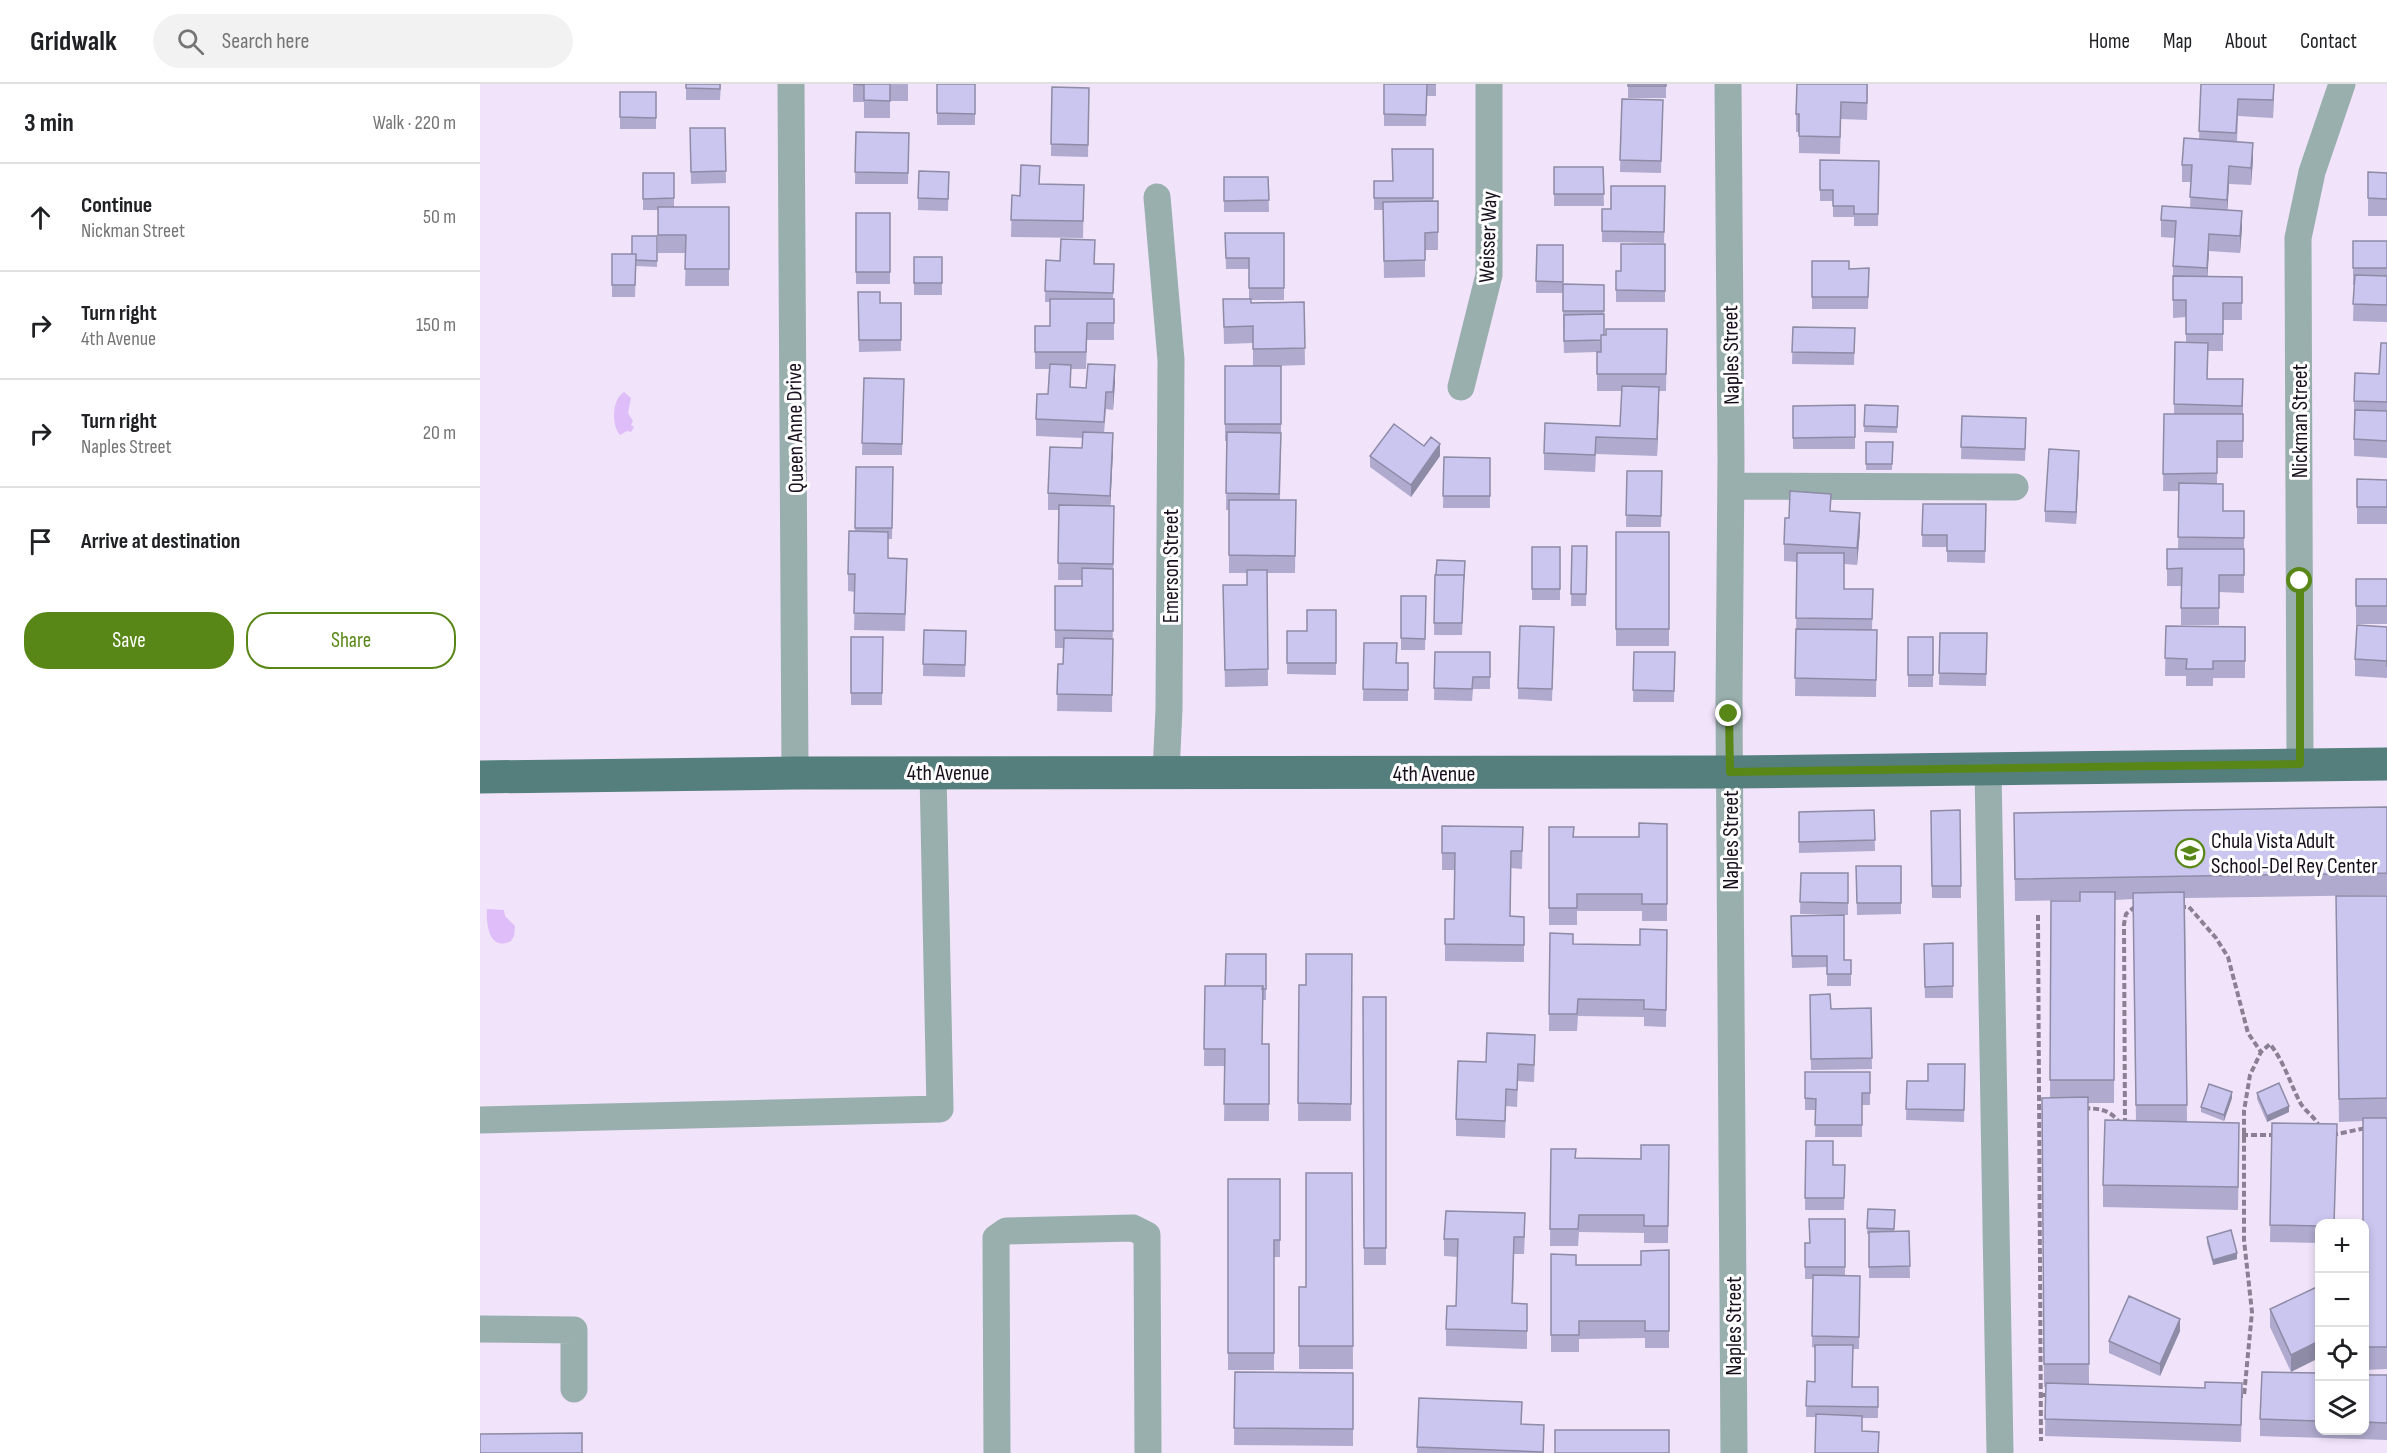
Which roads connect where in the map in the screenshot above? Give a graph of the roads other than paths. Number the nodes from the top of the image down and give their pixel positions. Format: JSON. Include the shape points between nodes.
{"nodes":[{"id":1,"x":791,"y":84,"type":"edge"},
{"id":2,"x":1489,"y":84,"type":"edge"},
{"id":3,"x":1728,"y":84,"type":"edge"},
{"id":4,"x":2342,"y":84,"type":"edge"},
{"id":5,"x":1157,"y":197,"type":"dead end"},
{"id":6,"x":1461,"y":387,"type":"dead end"},
{"id":7,"x":1731,"y":486,"type":"junction"},
{"id":8,"x":2015,"y":487,"type":"dead end"},
{"id":9,"x":2300,"y":764,"type":"junction"},
{"id":10,"x":2387,"y":764,"type":"edge"},
{"id":11,"x":1988,"y":769,"type":"junction"},
{"id":12,"x":933,"y":772,"type":"junction"},
{"id":13,"x":1166,"y":772,"type":"junction"},
{"id":14,"x":1730,"y":772,"type":"junction"},
{"id":15,"x":795,"y":773,"type":"junction"},
{"id":16,"x":480,"y":777,"type":"edge"},
{"id":17,"x":480,"y":1120,"type":"edge"},
{"id":18,"x":480,"y":1329,"type":"edge"},
{"id":19,"x":574,"y":1389,"type":"dead end"},
{"id":20,"x":997,"y":1453,"type":"edge"},
{"id":21,"x":1148,"y":1453,"type":"edge"},
{"id":22,"x":1734,"y":1453,"type":"edge"},
{"id":23,"x":2000,"y":1453,"type":"edge"}],
"edges":[{"from":1,"to":15,"type":"street","name":"Queen Anne Drive"},
{"from":2,"to":6,"type":"street","name":"Weisser Way","via":[[1489,275]]},
{"from":3,"to":7,"type":"street","name":"Naples Street"},
{"from":4,"to":9,"type":"street","name":"Nickman Street","via":[[2312,172],[2298,238]]},
{"from":5,"to":13,"type":"street","name":"Emerson Street","via":[[1171,360]]},
{"from":7,"to":8,"type":"street"},
{"from":7,"to":14,"type":"street","name":"Naples Street"},
{"from":9,"to":10,"type":"main road","name":"4th Avenue"},
{"from":9,"to":11,"type":"main road","name":"4th Avenue"},
{"from":11,"to":14,"type":"main road","name":"4th Avenue"},
{"from":11,"to":23,"type":"street"},
{"from":12,"to":13,"type":"main road","name":"4th Avenue"},
{"from":12,"to":15,"type":"main road","name":"4th Avenue"},
{"from":12,"to":17,"type":"street","via":[[940,1109]]},
{"from":13,"to":14,"type":"main road","name":"4th Avenue"},
{"from":14,"to":22,"type":"street","name":"Naples Street"},
{"from":15,"to":16,"type":"main road","name":"4th Avenue"},
{"from":18,"to":19,"type":"street","via":[[573,1330]]},
{"from":20,"to":21,"type":"street","via":[[996,1238],[1006,1231],[1133,1228],[1147,1235]]}]}
